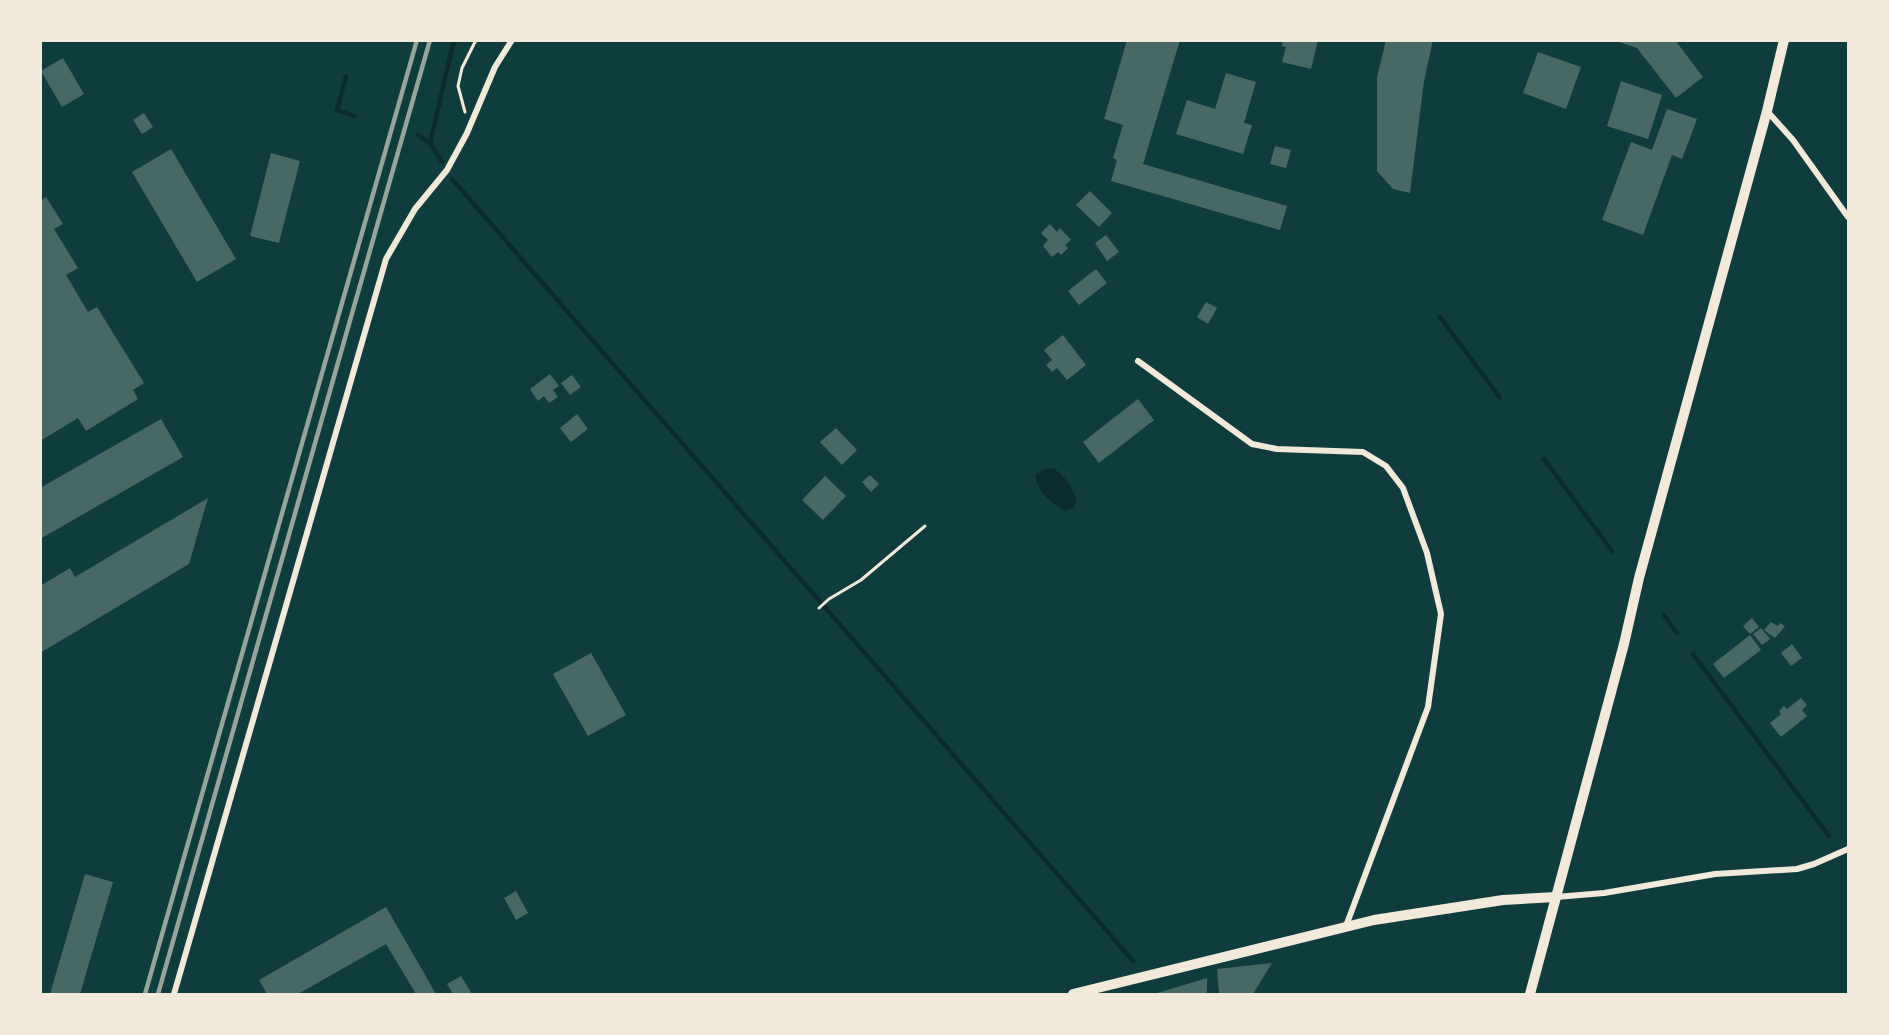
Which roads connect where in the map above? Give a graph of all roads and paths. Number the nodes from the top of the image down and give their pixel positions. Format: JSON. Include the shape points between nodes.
{"nodes":[{"id":1,"x":476,"y":40,"type":"edge"},
{"id":2,"x":512,"y":40,"type":"edge"},
{"id":3,"x":1784,"y":40,"type":"edge"},
{"id":4,"x":1767,"y":111,"type":"junction"},
{"id":5,"x":471,"y":124,"type":"junction"},
{"id":6,"x":1848,"y":217,"type":"edge"},
{"id":7,"x":1138,"y":361,"type":"dead end"},
{"id":8,"x":925,"y":526,"type":"dead end"},
{"id":9,"x":819,"y":608,"type":"dead end"},
{"id":10,"x":1848,"y":849,"type":"edge"},
{"id":11,"x":1556,"y":897,"type":"junction"},
{"id":12,"x":1346,"y":927,"type":"junction"},
{"id":13,"x":174,"y":994,"type":"edge"},
{"id":14,"x":1073,"y":994,"type":"edge"},
{"id":15,"x":1530,"y":994,"type":"edge"}],
"edges":[{"from":1,"to":5,"type":"path","via":[[458,86]]},
{"from":2,"to":5,"type":"street","via":[[495,67]]},
{"from":3,"to":4,"type":"street"},
{"from":4,"to":6,"type":"street","via":[[1793,140]]},
{"from":4,"to":11,"type":"street"},
{"from":5,"to":13,"type":"street","via":[[447,170],[415,209],[386,259]]},
{"from":7,"to":12,"type":"street","via":[[1252,444],[1277,449],[1363,452],[1386,466],[1403,488],[1427,553],[1441,614],[1428,707]]},
{"from":8,"to":9,"type":"path","via":[[861,580]]},
{"from":10,"to":11,"type":"street","via":[[1797,869],[1715,874]]},
{"from":11,"to":12,"type":"street","via":[[1503,900]]},
{"from":11,"to":15,"type":"street"},
{"from":12,"to":14,"type":"street"}]}
